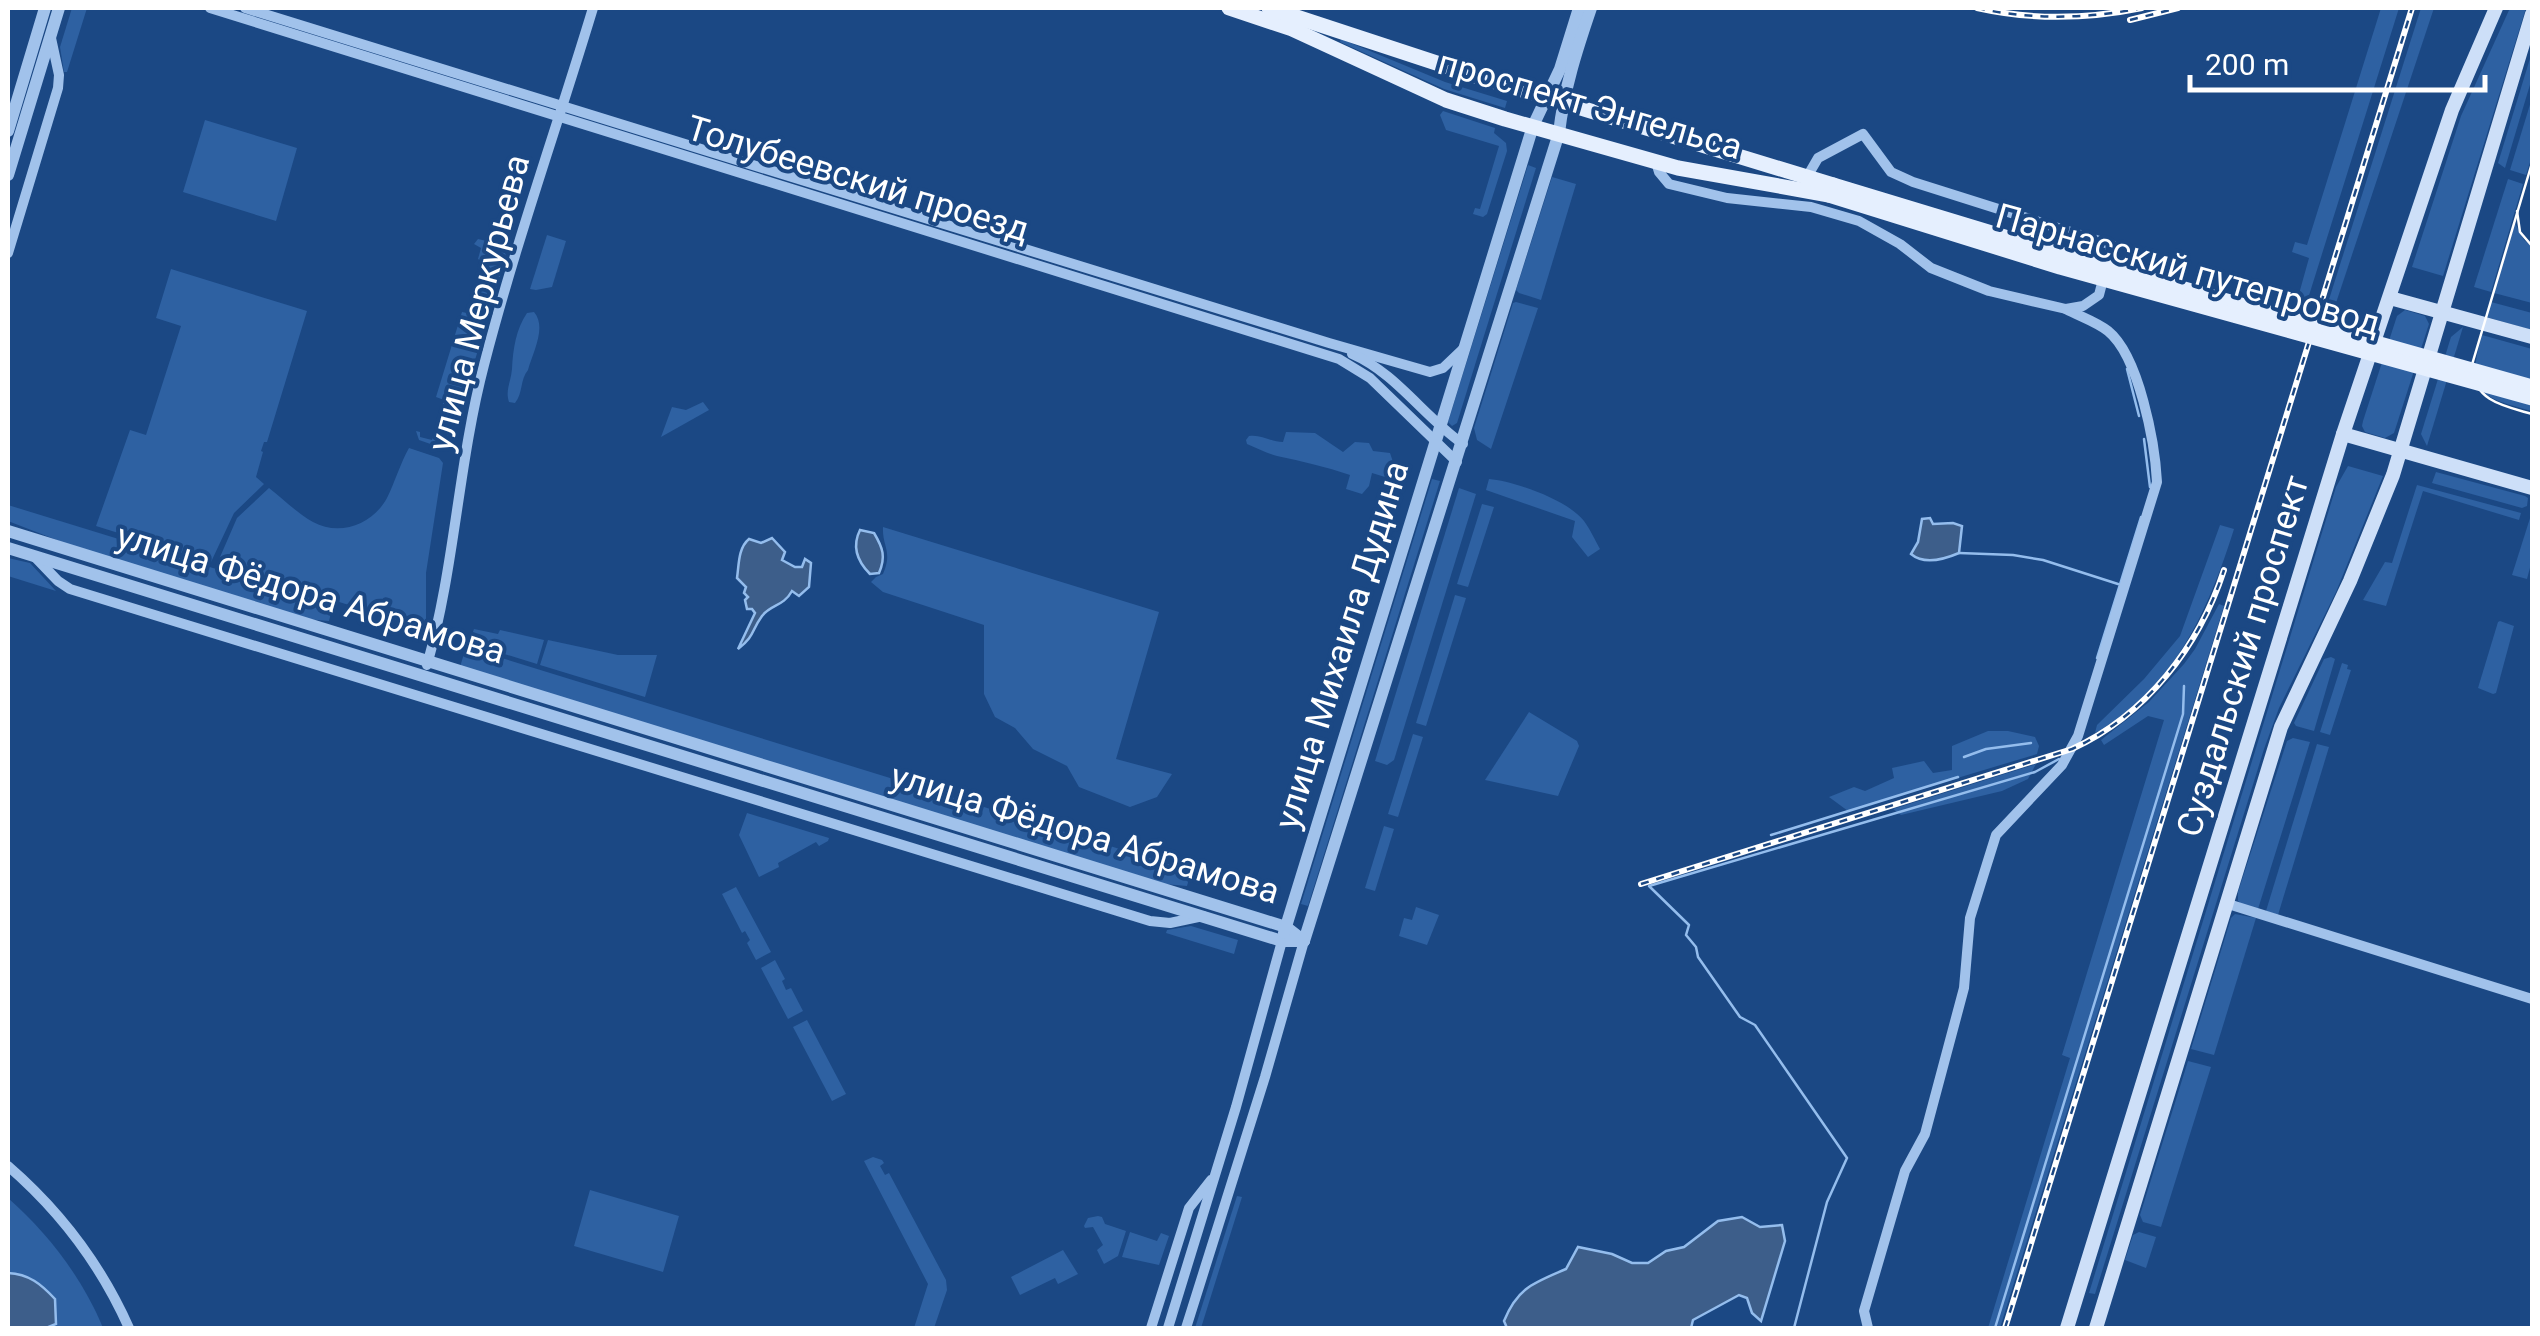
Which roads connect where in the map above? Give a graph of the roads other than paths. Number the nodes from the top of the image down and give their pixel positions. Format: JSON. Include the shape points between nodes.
{"nodes":[{"id":1,"x":45,"y":8,"type":"edge"},
{"id":2,"x":58,"y":8,"type":"edge"},
{"id":3,"x":210,"y":8,"type":"edge"},
{"id":4,"x":245,"y":8,"type":"edge"},
{"id":5,"x":592,"y":8,"type":"edge"},
{"id":6,"x":1230,"y":8,"type":"edge"},
{"id":7,"x":1269,"y":8,"type":"edge"},
{"id":8,"x":1580,"y":8,"type":"edge"},
{"id":9,"x":1591,"y":8,"type":"edge"},
{"id":10,"x":2496,"y":8,"type":"edge"},
{"id":11,"x":2532,"y":14,"type":"edge"},
{"id":12,"x":50,"y":35,"type":"junction"},
{"id":13,"x":20,"y":89,"type":"junction"},
{"id":14,"x":1555,"y":100,"type":"junction"},
{"id":15,"x":8,"y":102,"type":"edge"},
{"id":16,"x":561,"y":111,"type":"junction"},
{"id":17,"x":1533,"y":126,"type":"junction"},
{"id":18,"x":8,"y":132,"type":"edge"},
{"id":19,"x":1559,"y":133,"type":"junction"},
{"id":20,"x":1656,"y":162,"type":"junction"},
{"id":21,"x":8,"y":175,"type":"edge"},
{"id":22,"x":1807,"y":176,"type":"junction"},
{"id":23,"x":1831,"y":190,"type":"junction"},
{"id":24,"x":8,"y":253,"type":"edge"},
{"id":25,"x":2390,"y":298,"type":"junction"},
{"id":26,"x":2066,"y":309,"type":"junction"},
{"id":27,"x":2443,"y":312,"type":"junction"},
{"id":28,"x":2532,"y":337,"type":"edge"},
{"id":29,"x":1329,"y":343,"type":"junction"},
{"id":30,"x":1465,"y":348,"type":"junction"},
{"id":31,"x":2532,"y":387,"type":"edge"},
{"id":32,"x":2532,"y":398,"type":"edge"},
{"id":33,"x":2343,"y":434,"type":"junction"},
{"id":34,"x":1438,"y":436,"type":"junction"},
{"id":35,"x":1463,"y":444,"type":"junction"},
{"id":36,"x":2402,"y":450,"type":"junction"},
{"id":37,"x":1457,"y":462,"type":"junction"},
{"id":38,"x":2532,"y":488,"type":"edge"},
{"id":39,"x":8,"y":531,"type":"edge"},
{"id":40,"x":8,"y":548,"type":"edge"},
{"id":41,"x":33,"y":555,"type":"junction"},
{"id":42,"x":426,"y":669,"type":"junction"},
{"id":43,"x":2225,"y":902,"type":"junction"},
{"id":44,"x":1204,"y":916,"type":"junction"},
{"id":45,"x":1284,"y":934,"type":"junction"},
{"id":46,"x":1304,"y":941,"type":"junction"},
{"id":47,"x":2532,"y":998,"type":"edge"},
{"id":48,"x":8,"y":1166,"type":"edge"},
{"id":49,"x":1215,"y":1175,"type":"junction"},
{"id":50,"x":1185,"y":1273,"type":"junction"},
{"id":51,"x":1202,"y":1278,"type":"junction"},
{"id":52,"x":129,"y":1328,"type":"edge"},
{"id":53,"x":1151,"y":1328,"type":"edge"},
{"id":54,"x":1168,"y":1328,"type":"edge"},
{"id":55,"x":1186,"y":1328,"type":"edge"},
{"id":56,"x":1868,"y":1328,"type":"edge"},
{"id":57,"x":2067,"y":1328,"type":"edge"},
{"id":58,"x":2096,"y":1328,"type":"edge"}],
"edges":[{"from":1,"to":13,"type":"street"},
{"from":2,"to":12,"type":"street"},
{"from":3,"to":16,"type":"street","name":"Толубеевский проезд"},
{"from":4,"to":16,"type":"street","name":"Толубеевский проезд"},
{"from":5,"to":16,"type":"street","name":"улица Меркурьева"},
{"from":6,"to":17,"type":"main road","name":"проспект Энгельса","via":[[1446,100]]},
{"from":7,"to":14,"type":"main road","name":"проспект Энгельса"},
{"from":8,"to":14,"type":"street"},
{"from":9,"to":14,"type":"street"},
{"from":10,"to":25,"type":"main road","name":"Суздальский проспект","via":[[2452,110]]},
{"from":11,"to":27,"type":"main road","name":"Суздальский проспект"},
{"from":12,"to":21,"type":"street"},
{"from":12,"to":24,"type":"street","via":[[58,88]]},
{"from":13,"to":15,"type":"street"},
{"from":13,"to":18,"type":"street"},
{"from":14,"to":17,"type":"street","name":"улица Михаила Дудина"},
{"from":14,"to":19,"type":"street","name":"улица Михаила Дудина"},
{"from":14,"to":22,"type":"main road","name":"проспект Энгельса"},
{"from":16,"to":29,"type":"street","name":"Толубеевский проезд"},
{"from":16,"to":34,"type":"street","name":"Толубеевский проезд","via":[[1339,358]]},
{"from":16,"to":42,"type":"street","name":"улица Меркурьева","via":[[484,365]]},
{"from":17,"to":19,"type":"main road","name":"проспект Энгельса"},
{"from":17,"to":30,"type":"street","name":"улица Михаила Дудина"},
{"from":19,"to":20,"type":"main road","name":"проспект Энгельса"},
{"from":19,"to":35,"type":"street","name":"улица Михаила Дудина"},
{"from":20,"to":23,"type":"main road","name":"проспект Энгельса"},
{"from":20,"to":26,"type":"street","via":[[1670,184],[1860,221],[1954,278]]},
{"from":22,"to":23,"type":"main road","name":"проспект Энгельса"},
{"from":22,"to":26,"type":"street","via":[[1818,158],[1863,134],[1891,172],[1913,182],[2112,245],[2099,296]]},
{"from":23,"to":31,"type":"main road","name":"Парнасский путепровод","bridge":true},
{"from":23,"to":32,"type":"main road","name":"Парнасский путепровод","bridge":true,"via":[[2060,267]]},
{"from":25,"to":27,"type":"main road"},
{"from":25,"to":33,"type":"main road","name":"Суздальский проспект"},
{"from":26,"to":56,"type":"street","via":[[2122,345],[2140,389],[2158,482],[2078,736],[2062,765],[1996,835],[1970,918],[1964,988],[1925,1134],[1905,1172],[1864,1311]]},
{"from":27,"to":28,"type":"main road"},
{"from":27,"to":36,"type":"main road","name":"Суздальский проспект"},
{"from":29,"to":30,"type":"street","name":"Толубеевский проезд","via":[[1430,372]]},
{"from":29,"to":34,"type":"street","name":"Толубеевский проезд","via":[[1378,368]]},
{"from":30,"to":34,"type":"street","name":"улица Михаила Дудина"},
{"from":33,"to":36,"type":"main road"},
{"from":33,"to":57,"type":"main road","name":"Суздальский проспект"},
{"from":34,"to":35,"type":"street","name":"Толубеевский проезд"},
{"from":34,"to":37,"type":"street","name":"Толубеевский проезд"},
{"from":34,"to":45,"type":"street","name":"улица Михаила Дудина"},
{"from":35,"to":37,"type":"street","name":"улица Михаила Дудина"},
{"from":36,"to":38,"type":"main road"},
{"from":36,"to":43,"type":"main road","name":"Суздальский проспект","via":[[2281,727]]},
{"from":37,"to":46,"type":"street","name":"улица Михаила Дудина"},
{"from":39,"to":42,"type":"street","name":"улица Фёдора Абрамова"},
{"from":40,"to":41,"type":"street","name":"улица Фёдора Абрамова"},
{"from":41,"to":42,"type":"street","name":"улица Фёдора Абрамова"},
{"from":41,"to":44,"type":"street","via":[[70,589],[524,730],[1150,922]]},
{"from":42,"to":44,"type":"street","name":"улица Фёдора Абрамова"},
{"from":42,"to":45,"type":"street","name":"улица Фёдора Абрамова"},
{"from":43,"to":47,"type":"street"},
{"from":43,"to":58,"type":"main road","name":"Суздальский проспект"},
{"from":44,"to":45,"type":"street","name":"улица Фёдора Абрамова"},
{"from":45,"to":46,"type":"street","name":"улица Фёдора Абрамова"},
{"from":45,"to":49,"type":"street","name":"улица Михаила Дудина"},
{"from":46,"to":51,"type":"street","name":"улица Михаила Дудина"},
{"from":48,"to":52,"type":"street","via":[[78,1240]]},
{"from":49,"to":50,"type":"street","name":"улица Михаила Дудина"},
{"from":49,"to":53,"type":"street","via":[[1188,1208]]},
{"from":50,"to":51,"type":"street"},
{"from":50,"to":54,"type":"street","name":"улица Михаила Дудина"},
{"from":51,"to":55,"type":"street","name":"улица Михаила Дудина"}]}
